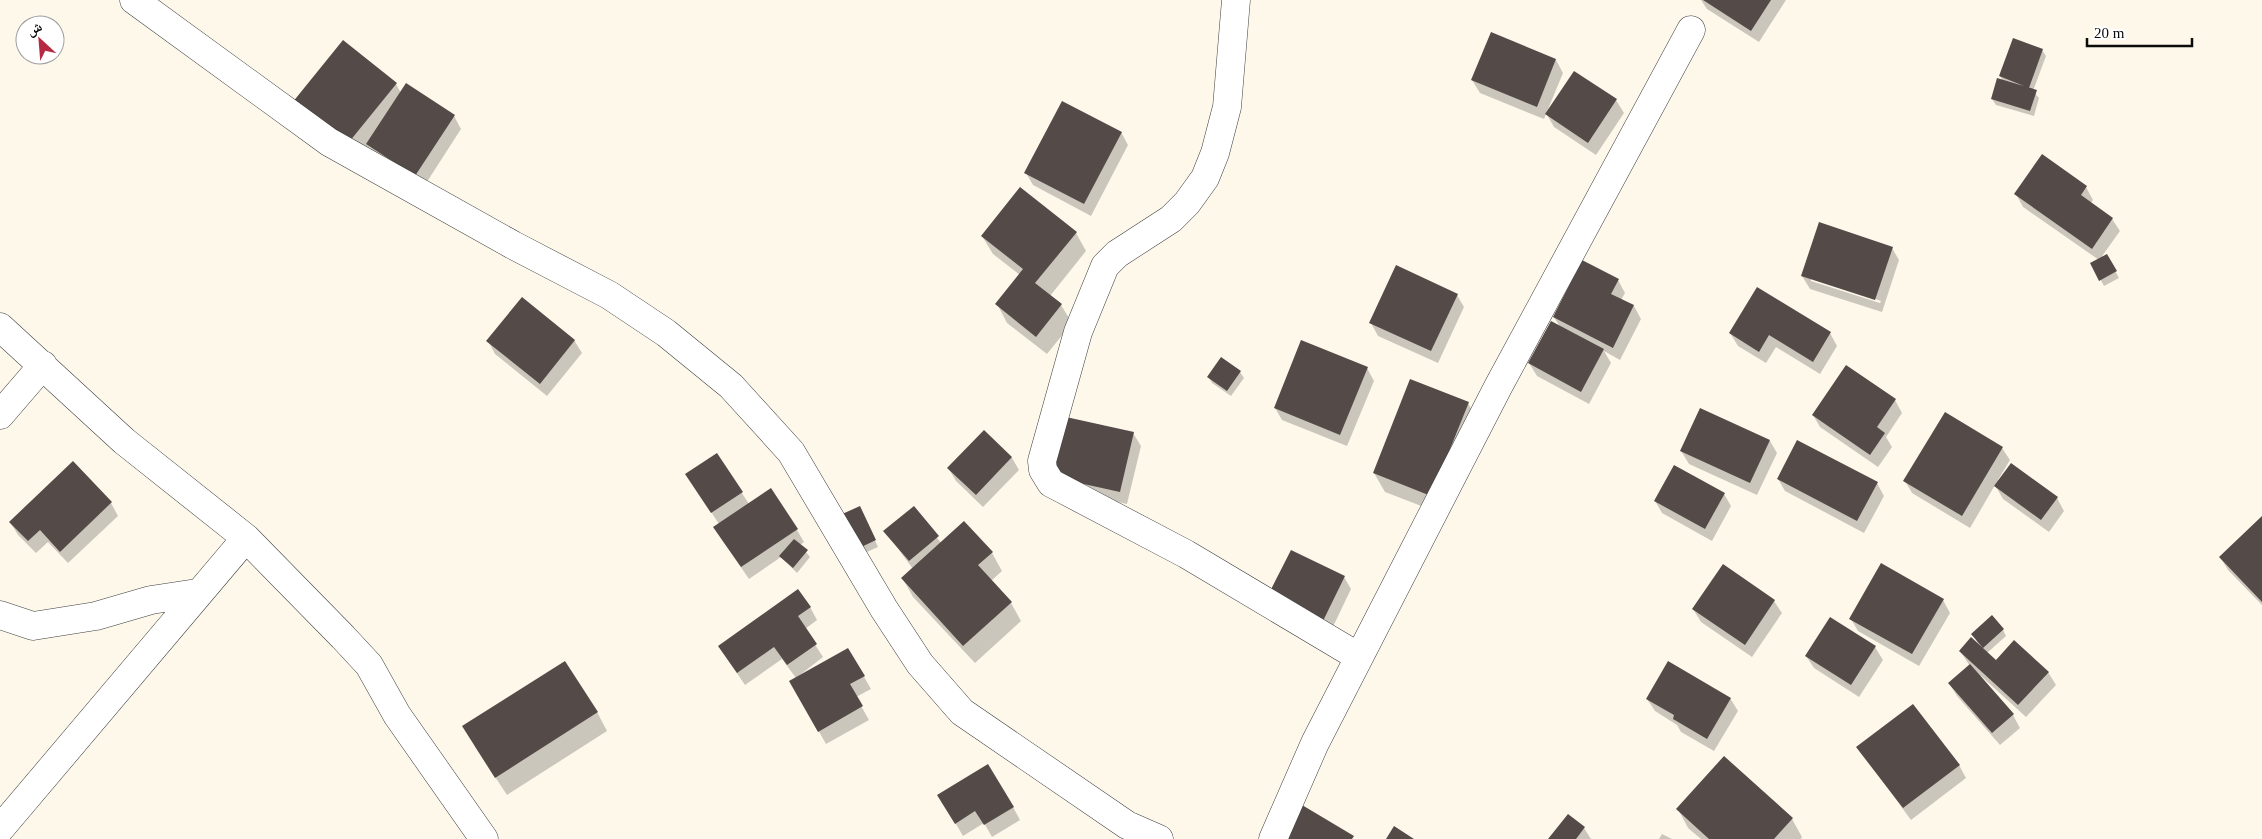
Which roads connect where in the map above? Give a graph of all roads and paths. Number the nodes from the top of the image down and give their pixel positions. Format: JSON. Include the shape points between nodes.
{"nodes":[{"id":1,"x":134,"y":0,"type":"edge"},
{"id":2,"x":1236,"y":0,"type":"edge"},
{"id":3,"x":1691,"y":30,"type":"dead end"},
{"id":4,"x":0,"y":327,"type":"edge"},
{"id":5,"x":43,"y":364,"type":"junction"},
{"id":6,"x":0,"y":415,"type":"edge"},
{"id":7,"x":246,"y":538,"type":"junction"},
{"id":8,"x":197,"y":593,"type":"junction"},
{"id":9,"x":0,"y":615,"type":"edge"},
{"id":10,"x":1359,"y":657,"type":"junction"},
{"id":11,"x":0,"y":829,"type":"edge"},
{"id":12,"x":484,"y":839,"type":"edge"},
{"id":13,"x":1159,"y":839,"type":"edge"},
{"id":14,"x":1273,"y":839,"type":"edge"}],
"edges":[{"from":1,"to":13,"type":"street","via":[[329,142],[610,296],[666,332],[731,386],[791,452],[920,664],[962,712],[1127,825]]},
{"from":2,"to":10,"type":"street","via":[[1227,106],[1205,178],[1171,219],[1117,254],[1105,266],[1078,332],[1042,461],[1043,470],[1051,483],[1186,554]]},
{"from":3,"to":10,"type":"street","via":[[1503,378]]},
{"from":4,"to":5,"type":"street"},
{"from":5,"to":6,"type":"street"},
{"from":5,"to":7,"type":"street","via":[[124,441]]},
{"from":7,"to":8,"type":"street"},
{"from":7,"to":12,"type":"street","via":[[369,665],[397,714]]},
{"from":8,"to":9,"type":"street","via":[[151,600],[96,616],[33,626]]},
{"from":8,"to":11,"type":"street"},
{"from":10,"to":14,"type":"street","via":[[1315,744]]}]}
